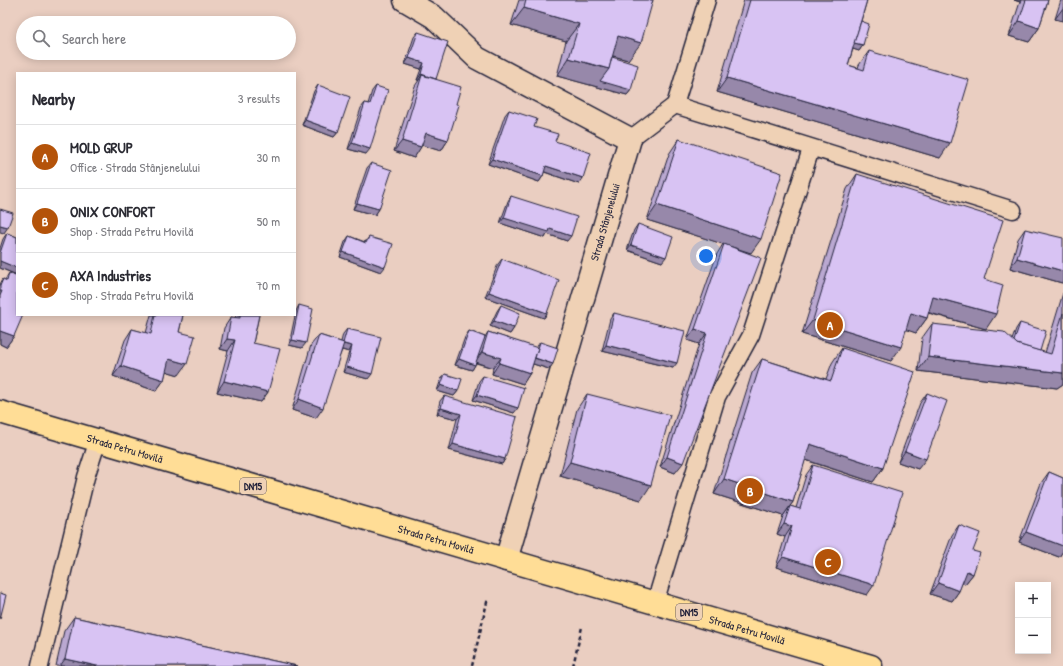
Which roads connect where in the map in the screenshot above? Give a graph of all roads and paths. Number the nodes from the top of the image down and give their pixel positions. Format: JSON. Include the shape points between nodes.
{"nodes":[{"id":1,"x":404,"y":0,"type":"edge"},
{"id":2,"x":707,"y":0,"type":"edge"},
{"id":3,"x":675,"y":105,"type":"junction"},
{"id":4,"x":630,"y":139,"type":"junction"},
{"id":5,"x":811,"y":149,"type":"junction"},
{"id":6,"x":1013,"y":210,"type":"dead end"},
{"id":7,"x":0,"y":412,"type":"edge"},
{"id":8,"x":98,"y":440,"type":"junction"},
{"id":9,"x":506,"y":560,"type":"junction"},
{"id":10,"x":488,"y":598,"type":"dead end"},
{"id":11,"x":655,"y":603,"type":"junction"},
{"id":12,"x":582,"y":627,"type":"dead end"},
{"id":13,"x":40,"y":666,"type":"edge"},
{"id":14,"x":472,"y":666,"type":"edge"},
{"id":15,"x":573,"y":666,"type":"edge"},
{"id":16,"x":871,"y":666,"type":"edge"}],
"edges":[{"from":1,"to":4,"type":"street","via":[[434,17],[477,58]]},
{"from":2,"to":3,"type":"lane"},
{"from":3,"to":4,"type":"lane"},
{"from":3,"to":5,"type":"lane"},
{"from":4,"to":9,"type":"street","name":"Strada Stânjenelului"},
{"from":5,"to":6,"type":"lane"},
{"from":5,"to":11,"type":"lane","via":[[751,335],[717,397]]},
{"from":7,"to":8,"type":"main road","name":"Strada Petru Movilă","number":"DN15"},
{"from":8,"to":9,"type":"main road","name":"Strada Petru Movilă","number":"DN15"},
{"from":8,"to":13,"type":"lane","via":[[86,477]]},
{"from":9,"to":11,"type":"main road","name":"Strada Petru Movilă","number":"DN15"},
{"from":10,"to":14,"type":"path"},
{"from":11,"to":16,"type":"main road","name":"Strada Petru Movilă","number":"DN15"},
{"from":12,"to":15,"type":"path"}]}
